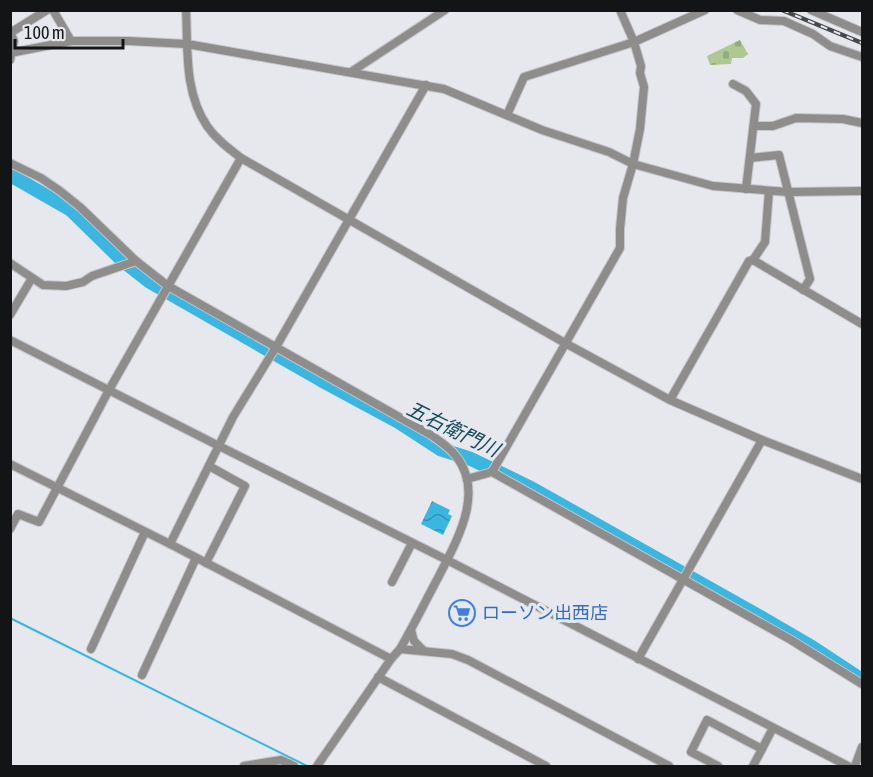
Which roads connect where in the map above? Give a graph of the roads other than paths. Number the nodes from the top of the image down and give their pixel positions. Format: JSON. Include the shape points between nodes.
{"nodes":[{"id":1,"x":47,"y":10,"type":"edge"},
{"id":2,"x":53,"y":10,"type":"edge"},
{"id":3,"x":186,"y":10,"type":"edge"},
{"id":4,"x":445,"y":10,"type":"edge"},
{"id":5,"x":620,"y":10,"type":"edge"},
{"id":6,"x":705,"y":10,"type":"edge"},
{"id":7,"x":737,"y":10,"type":"edge"},
{"id":8,"x":812,"y":10,"type":"edge"},
{"id":9,"x":862,"y":32,"type":"edge"},
{"id":10,"x":11,"y":34,"type":"edge"},
{"id":11,"x":72,"y":41,"type":"junction"},
{"id":12,"x":634,"y":42,"type":"junction"},
{"id":13,"x":187,"y":44,"type":"junction"},
{"id":14,"x":11,"y":55,"type":"edge"},
{"id":15,"x":862,"y":57,"type":"edge"},
{"id":16,"x":351,"y":72,"type":"junction"},
{"id":17,"x":733,"y":84,"type":"dead end"},
{"id":18,"x":426,"y":85,"type":"junction"},
{"id":19,"x":507,"y":115,"type":"junction"},
{"id":20,"x":862,"y":123,"type":"edge"},
{"id":21,"x":754,"y":126,"type":"junction"},
{"id":22,"x":241,"y":158,"type":"junction"},
{"id":23,"x":750,"y":158,"type":"junction"},
{"id":24,"x":10,"y":163,"type":"edge"},
{"id":25,"x":633,"y":164,"type":"junction"},
{"id":26,"x":746,"y":189,"type":"junction"},
{"id":27,"x":769,"y":191,"type":"junction"},
{"id":28,"x":862,"y":191,"type":"edge"},
{"id":29,"x":788,"y":192,"type":"junction"},
{"id":30,"x":349,"y":220,"type":"junction"},
{"id":31,"x":753,"y":260,"type":"junction"},
{"id":32,"x":136,"y":261,"type":"junction"},
{"id":33,"x":10,"y":263,"type":"edge"},
{"id":34,"x":32,"y":278,"type":"junction"},
{"id":35,"x":168,"y":286,"type":"junction"},
{"id":36,"x":803,"y":290,"type":"junction"},
{"id":37,"x":10,"y":315,"type":"edge"},
{"id":38,"x":862,"y":324,"type":"edge"},
{"id":39,"x":10,"y":340,"type":"edge"},
{"id":40,"x":565,"y":343,"type":"junction"},
{"id":41,"x":276,"y":347,"type":"junction"},
{"id":42,"x":109,"y":390,"type":"junction"},
{"id":43,"x":670,"y":400,"type":"junction"},
{"id":44,"x":762,"y":440,"type":"junction"},
{"id":45,"x":219,"y":446,"type":"junction"},
{"id":46,"x":10,"y":464,"type":"edge"},
{"id":47,"x":209,"y":466,"type":"junction"},
{"id":48,"x":492,"y":471,"type":"junction"},
{"id":49,"x":467,"y":479,"type":"junction"},
{"id":50,"x":862,"y":479,"type":"edge"},
{"id":51,"x":57,"y":488,"type":"junction"},
{"id":52,"x":10,"y":529,"type":"edge"},
{"id":53,"x":145,"y":532,"type":"junction"},
{"id":54,"x":412,"y":543,"type":"junction"},
{"id":55,"x":170,"y":544,"type":"junction"},
{"id":56,"x":196,"y":558,"type":"junction"},
{"id":57,"x":447,"y":560,"type":"junction"},
{"id":58,"x":206,"y":563,"type":"junction"},
{"id":59,"x":683,"y":579,"type":"junction"},
{"id":60,"x":392,"y":582,"type":"dead end"},
{"id":61,"x":411,"y":630,"type":"junction"},
{"id":62,"x":91,"y":649,"type":"dead end"},
{"id":63,"x":400,"y":649,"type":"junction"},
{"id":64,"x":424,"y":651,"type":"junction"},
{"id":65,"x":391,"y":659,"type":"junction"},
{"id":66,"x":638,"y":659,"type":"junction"},
{"id":67,"x":142,"y":675,"type":"dead end"},
{"id":68,"x":378,"y":677,"type":"junction"},
{"id":69,"x":862,"y":684,"type":"edge"},
{"id":70,"x":773,"y":728,"type":"junction"},
{"id":71,"x":862,"y":747,"type":"edge"},
{"id":72,"x":762,"y":749,"type":"junction"},
{"id":73,"x":321,"y":765,"type":"edge"},
{"id":74,"x":243,"y":766,"type":"edge"},
{"id":75,"x":294,"y":766,"type":"edge"},
{"id":76,"x":546,"y":766,"type":"edge"},
{"id":77,"x":669,"y":766,"type":"edge"},
{"id":78,"x":718,"y":766,"type":"edge"},
{"id":79,"x":753,"y":766,"type":"edge"},
{"id":80,"x":848,"y":766,"type":"edge"},
{"id":81,"x":855,"y":766,"type":"edge"}],
"edges":[{"from":1,"to":10,"type":"street"},
{"from":2,"to":11,"type":"street"},
{"from":3,"to":13,"type":"street"},
{"from":4,"to":16,"type":"street"},
{"from":5,"to":12,"type":"street"},
{"from":6,"to":12,"type":"street"},
{"from":7,"to":15,"type":"street","via":[[760,20],[784,21]]},
{"from":8,"to":9,"type":"street"},
{"from":10,"to":14,"type":"street"},
{"from":11,"to":13,"type":"street"},
{"from":11,"to":14,"type":"street"},
{"from":12,"to":19,"type":"street","via":[[524,77]]},
{"from":12,"to":25,"type":"street","via":[[644,87]]},
{"from":13,"to":16,"type":"street"},
{"from":13,"to":22,"type":"street","via":[[197,108],[221,143]]},
{"from":16,"to":18,"type":"street"},
{"from":17,"to":21,"type":"street","via":[[746,91],[756,104]]},
{"from":18,"to":19,"type":"street"},
{"from":18,"to":30,"type":"street"},
{"from":19,"to":25,"type":"street"},
{"from":20,"to":21,"type":"street","via":[[796,118],[773,126]]},
{"from":21,"to":23,"type":"street"},
{"from":22,"to":30,"type":"street"},
{"from":22,"to":35,"type":"street"},
{"from":23,"to":26,"type":"street"},
{"from":23,"to":29,"type":"street","via":[[779,155]]},
{"from":24,"to":32,"type":"street","via":[[67,196]]},
{"from":25,"to":26,"type":"street","via":[[713,186]]},
{"from":25,"to":40,"type":"street","via":[[623,198],[620,248]]},
{"from":26,"to":27,"type":"street"},
{"from":27,"to":29,"type":"street"},
{"from":27,"to":31,"type":"street","via":[[765,242]]},
{"from":28,"to":29,"type":"street"},
{"from":29,"to":36,"type":"street","via":[[810,279]]},
{"from":30,"to":40,"type":"street"},
{"from":30,"to":41,"type":"street"},
{"from":31,"to":36,"type":"street"},
{"from":31,"to":43,"type":"street"},
{"from":32,"to":34,"type":"street","via":[[66,286],[43,285]]},
{"from":32,"to":35,"type":"street"},
{"from":33,"to":34,"type":"street"},
{"from":34,"to":37,"type":"street"},
{"from":35,"to":41,"type":"street"},
{"from":35,"to":42,"type":"street"},
{"from":36,"to":38,"type":"street"},
{"from":39,"to":42,"type":"street"},
{"from":40,"to":43,"type":"street"},
{"from":40,"to":48,"type":"street"},
{"from":41,"to":45,"type":"street"},
{"from":41,"to":49,"type":"street","via":[[431,435],[456,456]]},
{"from":42,"to":45,"type":"street"},
{"from":42,"to":51,"type":"street"},
{"from":43,"to":44,"type":"street"},
{"from":44,"to":50,"type":"street"},
{"from":44,"to":59,"type":"street"},
{"from":45,"to":47,"type":"street"},
{"from":45,"to":54,"type":"street"},
{"from":46,"to":51,"type":"street"},
{"from":47,"to":55,"type":"street"},
{"from":47,"to":58,"type":"street","via":[[245,486]]},
{"from":48,"to":49,"type":"street"},
{"from":48,"to":59,"type":"street"},
{"from":49,"to":57,"type":"street","via":[[466,516]]},
{"from":51,"to":52,"type":"street","via":[[39,522],[18,514]]},
{"from":51,"to":53,"type":"street"},
{"from":53,"to":55,"type":"street"},
{"from":53,"to":62,"type":"street"},
{"from":54,"to":57,"type":"street"},
{"from":54,"to":60,"type":"street"},
{"from":55,"to":56,"type":"street"},
{"from":56,"to":58,"type":"street"},
{"from":56,"to":67,"type":"street"},
{"from":57,"to":61,"type":"street"},
{"from":57,"to":66,"type":"street"},
{"from":58,"to":65,"type":"street"},
{"from":59,"to":66,"type":"street"},
{"from":59,"to":69,"type":"street"},
{"from":61,"to":63,"type":"street"},
{"from":61,"to":64,"type":"street","via":[[414,641]]},
{"from":63,"to":64,"type":"street"},
{"from":63,"to":65,"type":"street"},
{"from":64,"to":77,"type":"street","via":[[468,660]]},
{"from":65,"to":68,"type":"street"},
{"from":66,"to":70,"type":"street"},
{"from":68,"to":73,"type":"street"},
{"from":68,"to":76,"type":"street"},
{"from":70,"to":72,"type":"street"},
{"from":70,"to":80,"type":"street"},
{"from":71,"to":81,"type":"street"},
{"from":72,"to":78,"type":"street","via":[[707,720],[691,752]]},
{"from":72,"to":79,"type":"street"},
{"from":74,"to":75,"type":"street","via":[[281,760]]}]}
